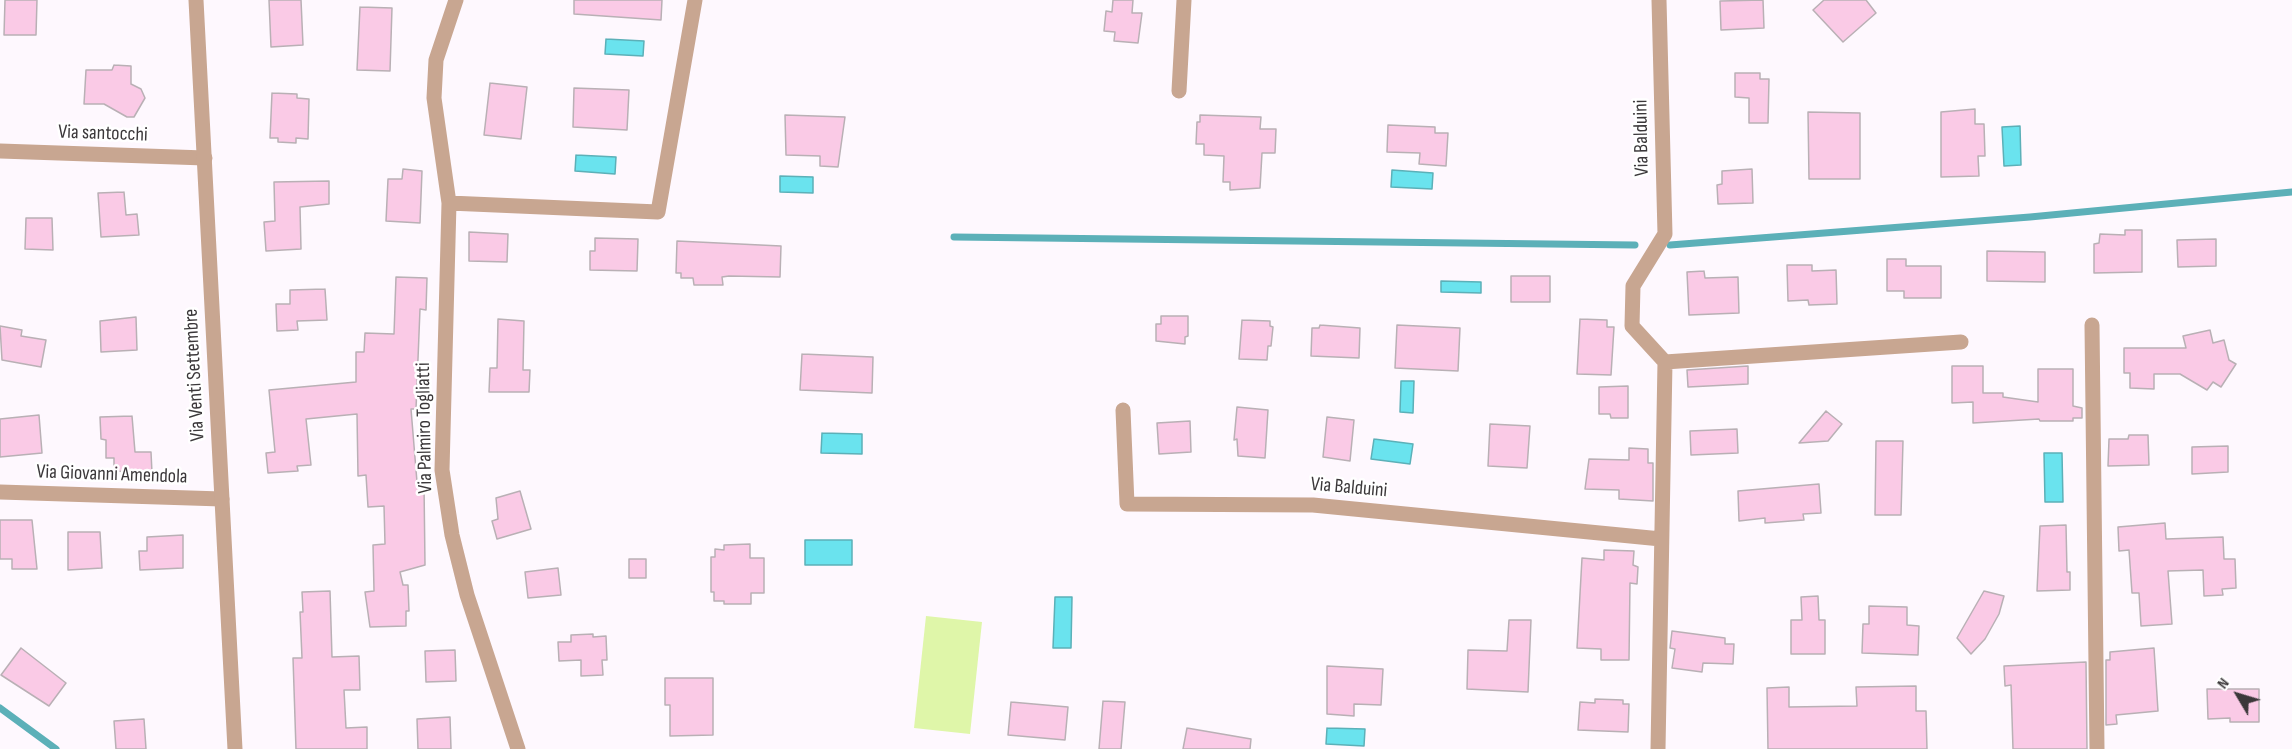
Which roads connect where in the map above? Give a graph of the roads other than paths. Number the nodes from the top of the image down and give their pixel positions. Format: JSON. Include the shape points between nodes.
{"nodes":[{"id":1,"x":196,"y":0,"type":"edge"},
{"id":2,"x":456,"y":0,"type":"edge"},
{"id":3,"x":695,"y":0,"type":"edge"},
{"id":4,"x":1184,"y":0,"type":"edge"},
{"id":5,"x":1659,"y":0,"type":"edge"},
{"id":6,"x":1179,"y":91,"type":"dead end"},
{"id":7,"x":0,"y":151,"type":"edge"},
{"id":8,"x":206,"y":158,"type":"junction"},
{"id":9,"x":449,"y":203,"type":"junction"},
{"id":10,"x":2092,"y":325,"type":"dead end"},
{"id":11,"x":1961,"y":342,"type":"dead end"},
{"id":12,"x":1665,"y":362,"type":"junction"},
{"id":13,"x":1124,"y":410,"type":"dead end"},
{"id":14,"x":0,"y":492,"type":"edge"},
{"id":15,"x":222,"y":499,"type":"junction"},
{"id":16,"x":1661,"y":539,"type":"junction"},
{"id":17,"x":235,"y":749,"type":"edge"},
{"id":18,"x":518,"y":749,"type":"edge"},
{"id":19,"x":1658,"y":749,"type":"edge"},
{"id":20,"x":2097,"y":749,"type":"edge"}],
"edges":[{"from":1,"to":8,"type":"street","name":"Via Venti Settembre"},
{"from":2,"to":9,"type":"street","name":"Via Palmiro Togliatti","via":[[436,60],[434,98]]},
{"from":3,"to":9,"type":"street","via":[[658,212]]},
{"from":4,"to":6,"type":"street"},
{"from":5,"to":12,"type":"street","name":"Via Balduini","via":[[1665,234],[1633,286],[1632,326]]},
{"from":7,"to":8,"type":"street","name":"Via santocchi"},
{"from":8,"to":15,"type":"street","name":"Via Venti Settembre"},
{"from":9,"to":18,"type":"street","name":"Via Palmiro Togliatti","via":[[442,470],[467,595]]},
{"from":10,"to":20,"type":"street"},
{"from":11,"to":12,"type":"street"},
{"from":12,"to":16,"type":"street"},
{"from":13,"to":16,"type":"street","name":"Via Balduini","via":[[1127,504],[1313,505]]},
{"from":14,"to":15,"type":"street","name":"Via Giovanni Amendola"},
{"from":15,"to":17,"type":"street","name":"Via Venti Settembre"},
{"from":16,"to":19,"type":"street"}]}
